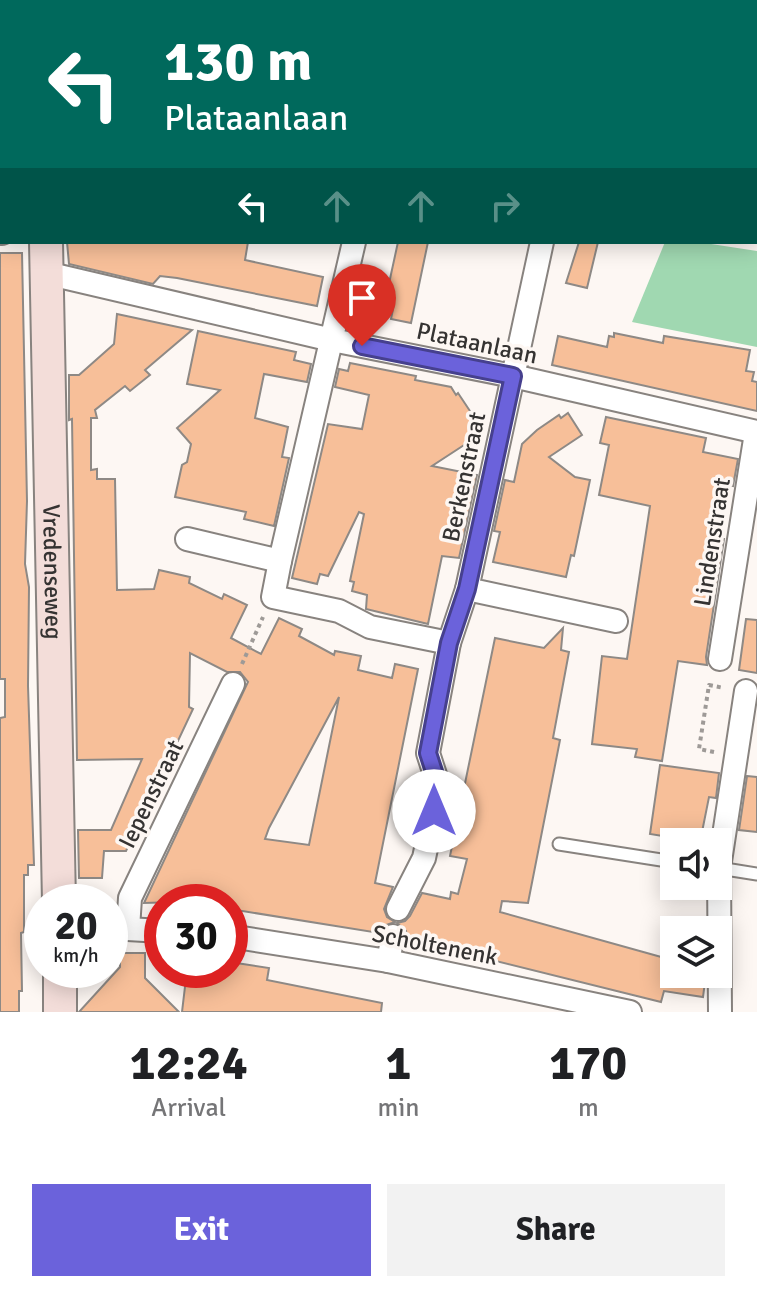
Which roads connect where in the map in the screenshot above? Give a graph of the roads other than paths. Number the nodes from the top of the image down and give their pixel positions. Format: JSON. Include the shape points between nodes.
{"nodes":[{"id":1,"x":354,"y":244,"type":"edge"},
{"id":2,"x":542,"y":244,"type":"edge"},
{"id":3,"x":46,"y":258,"type":"edge"},
{"id":4,"x":332,"y":340,"type":"junction"},
{"id":5,"x":513,"y":376,"type":"junction"},
{"id":6,"x":756,"y":432,"type":"edge"},
{"id":7,"x":187,"y":539,"type":"dead end"},
{"id":8,"x":280,"y":561,"type":"junction"},
{"id":9,"x":467,"y":589,"type":"junction"},
{"id":10,"x":616,"y":621,"type":"dead end"},
{"id":11,"x":449,"y":643,"type":"junction"},
{"id":12,"x":720,"y":659,"type":"dead end"},
{"id":13,"x":233,"y":684,"type":"road end"},
{"id":14,"x":746,"y":691,"type":"road end"},
{"id":15,"x":724,"y":828,"type":"edge"},
{"id":16,"x":559,"y":844,"type":"dead end"},
{"id":17,"x":660,"y":860,"type":"edge"},
{"id":18,"x":732,"y":870,"type":"edge"},
{"id":19,"x":757,"y":874,"type":"edge"},
{"id":20,"x":59,"y":884,"type":"edge"},
{"id":21,"x":718,"y":900,"type":"edge"},
{"id":22,"x":128,"y":903,"type":"edge"},
{"id":23,"x":398,"y":909,"type":"dead end"},
{"id":24,"x":393,"y":936,"type":"dead end"},
{"id":25,"x":248,"y":939,"type":"edge"},
{"id":26,"x":388,"y":961,"type":"junction"},
{"id":27,"x":60,"y":988,"type":"edge"},
{"id":28,"x":60,"y":1012,"type":"edge"},
{"id":29,"x":630,"y":1012,"type":"edge"},
{"id":30,"x":720,"y":1012,"type":"edge"}],
"edges":[{"from":1,"to":4,"type":"street"},
{"from":2,"to":5,"type":"street","name":"Berkenstraat"},
{"from":3,"to":4,"type":"street","name":"Plataanlaan"},
{"from":3,"to":20,"type":"main road","name":"Vredenseweg"},
{"from":4,"to":5,"type":"street","name":"Plataanlaan"},
{"from":4,"to":8,"type":"street"},
{"from":5,"to":6,"type":"street","name":"Plataanlaan"},
{"from":5,"to":9,"type":"street","name":"Berkenstraat"},
{"from":6,"to":12,"type":"street","name":"Lindenstraat"},
{"from":7,"to":8,"type":"street"},
{"from":8,"to":11,"type":"street","via":[[273,597],[339,611],[370,627]]},
{"from":9,"to":10,"type":"street"},
{"from":9,"to":11,"type":"street","name":"Berkenstraat"},
{"from":11,"to":23,"type":"street","name":"Berkenstraat","via":[[428,753],[439,787],[424,858]]},
{"from":13,"to":22,"type":"street","name":"Iepenstraat"},
{"from":14,"to":15,"type":"street"},
{"from":16,"to":17,"type":"lane"},
{"from":18,"to":19,"type":"lane"},
{"from":21,"to":30,"type":"street"},
{"from":24,"to":26,"type":"street"},
{"from":25,"to":26,"type":"street","name":"Scholtenenk"},
{"from":26,"to":29,"type":"street","name":"Scholtenenk"},
{"from":27,"to":28,"type":"main road"}]}
